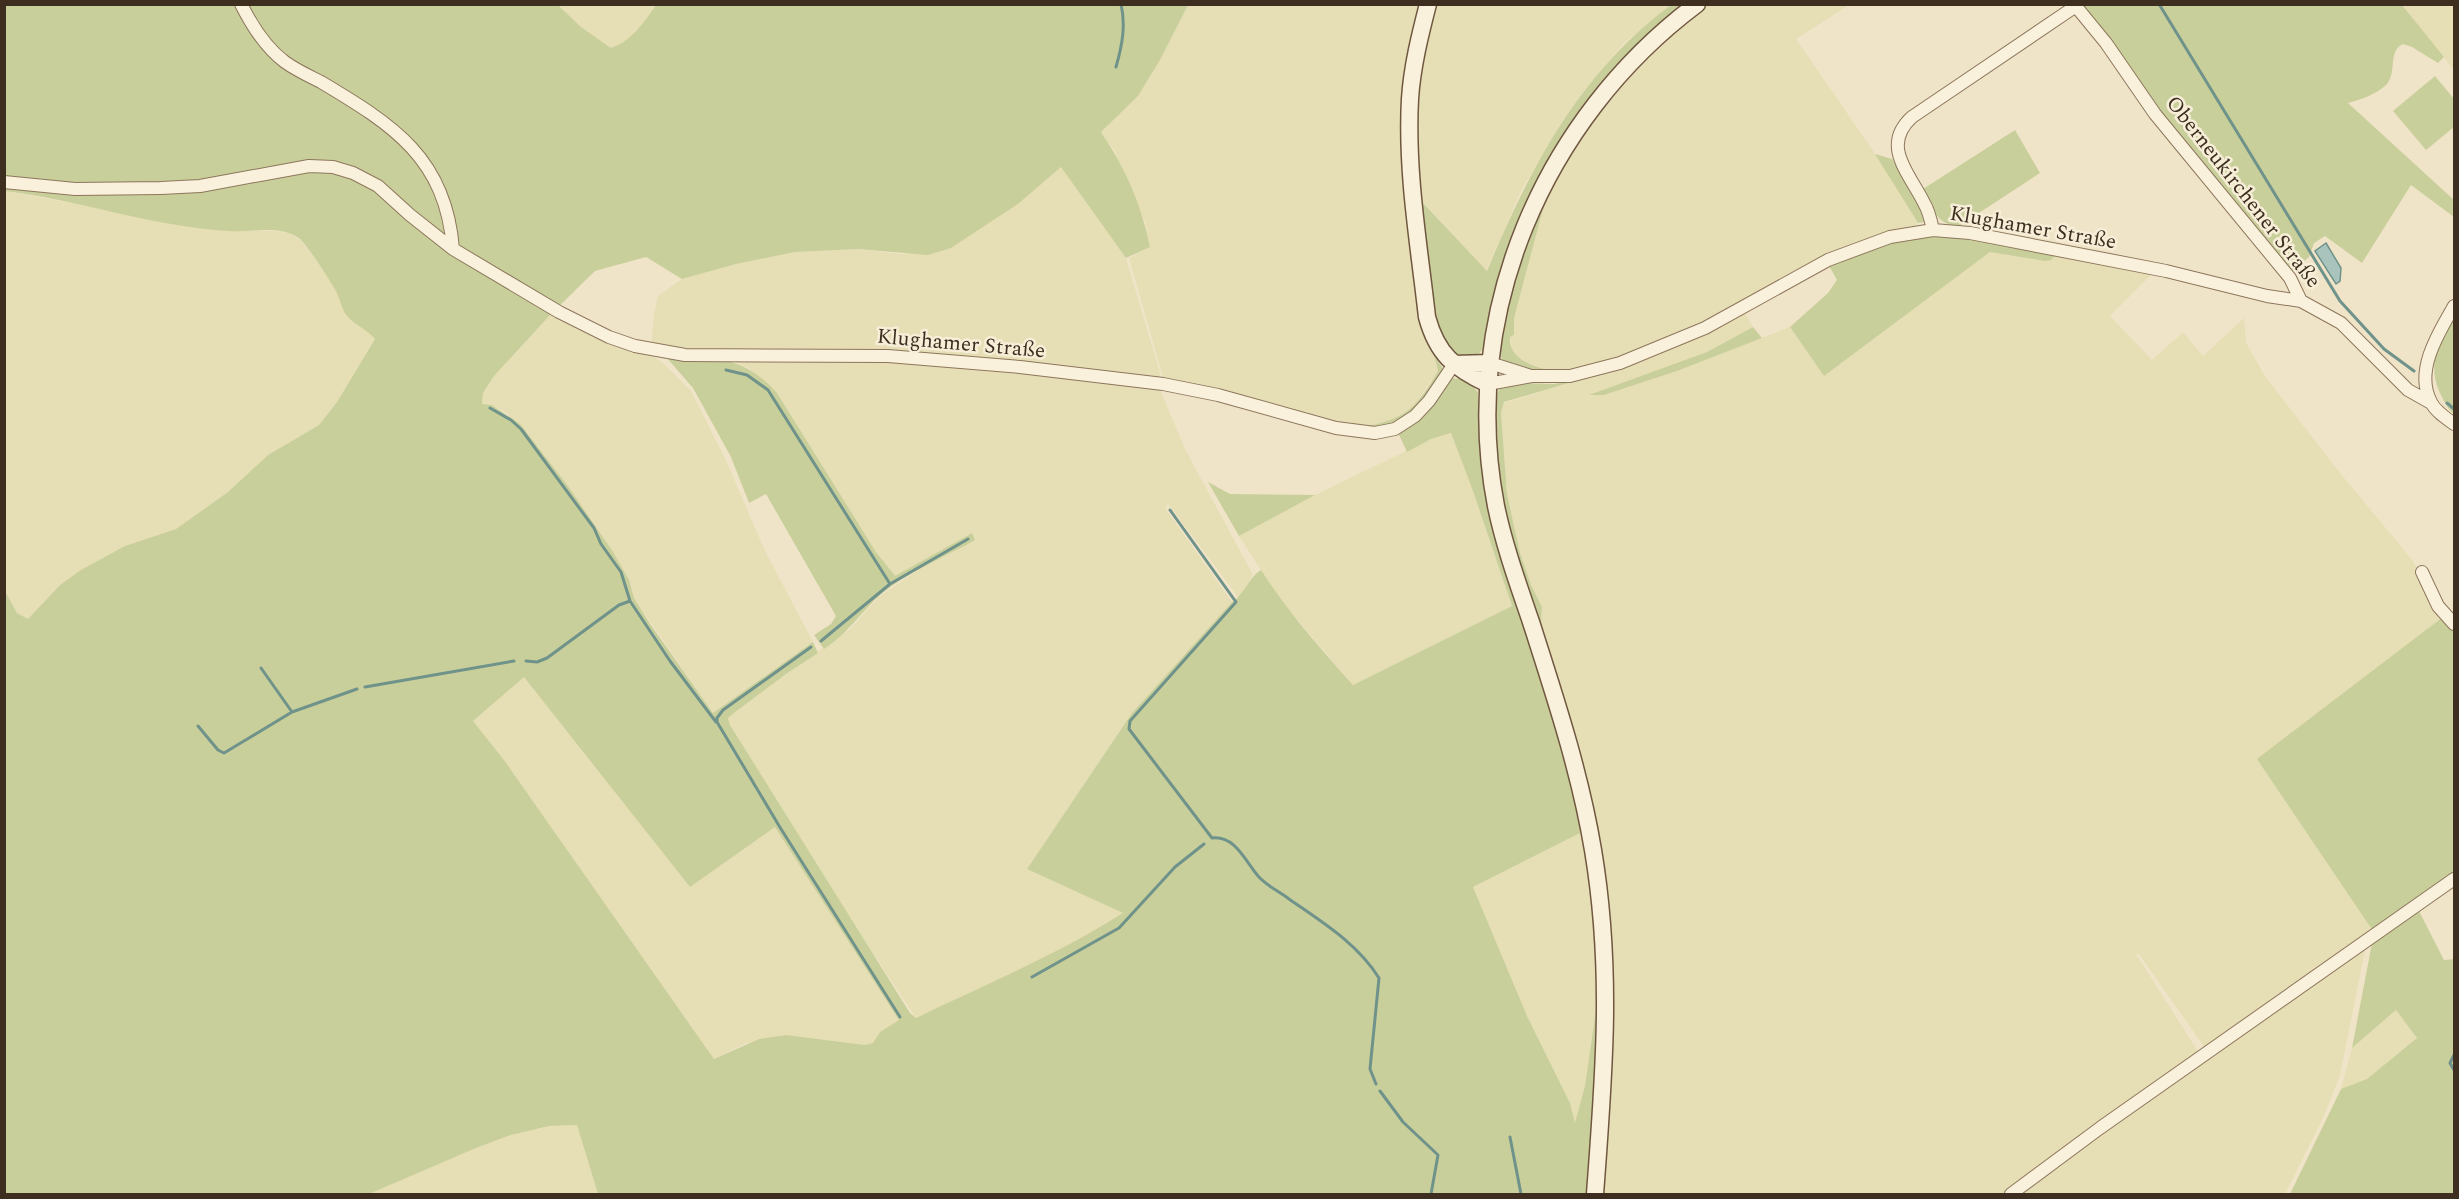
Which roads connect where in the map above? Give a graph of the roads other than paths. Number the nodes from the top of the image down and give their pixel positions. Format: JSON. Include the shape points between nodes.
{"nodes":[{"id":1,"x":241,"y":4,"type":"edge"},
{"id":2,"x":1428,"y":4,"type":"edge"},
{"id":3,"x":1697,"y":4,"type":"edge"},
{"id":4,"x":2075,"y":5,"type":"edge"},
{"id":5,"x":4,"y":182,"type":"edge"},
{"id":6,"x":1933,"y":230,"type":"junction"},
{"id":7,"x":453,"y":249,"type":"junction"},
{"id":8,"x":2301,"y":301,"type":"junction"},
{"id":9,"x":2454,"y":306,"type":"edge"},
{"id":10,"x":1490,"y":363,"type":"junction"},
{"id":11,"x":1454,"y":364,"type":"junction"},
{"id":12,"x":1532,"y":376,"type":"junction"},
{"id":13,"x":1488,"y":384,"type":"junction"},
{"id":14,"x":2431,"y":403,"type":"junction"},
{"id":15,"x":2454,"y":424,"type":"edge"},
{"id":16,"x":2422,"y":572,"type":"dead end"},
{"id":17,"x":2454,"y":624,"type":"edge"},
{"id":18,"x":2454,"y":879,"type":"edge"},
{"id":19,"x":1595,"y":1194,"type":"edge"},
{"id":20,"x":2011,"y":1194,"type":"edge"}],
"edges":[{"from":1,"to":7,"type":"street","via":[[266,44],[285,62],[386,123],[425,162],[442,195]]},
{"from":2,"to":11,"type":"main road","via":[[1410,96],[1412,180],[1426,317],[1437,345]]},
{"from":3,"to":10,"type":"main road","via":[[1624,69],[1586,116],[1552,170],[1513,255],[1499,306]]},
{"from":4,"to":6,"type":"street","via":[[1912,117],[1904,127],[1898,153],[1924,202]]},
{"from":4,"to":8,"type":"street","name":"Oberneukirchener Straße","via":[[2170,132],[2290,278]]},
{"from":5,"to":7,"type":"street","name":"Klughamer Straße","via":[[75,189],[200,186],[321,165],[352,173],[378,186]]},
{"from":6,"to":8,"type":"street","name":"Klughamer Straße","via":[[1970,233]]},
{"from":6,"to":12,"type":"street","name":"Klughamer Straße","via":[[1890,237],[1828,260],[1705,328],[1620,363],[1570,376]]},
{"from":7,"to":11,"type":"street","name":"Klughamer Straße","via":[[559,312],[609,337],[656,352],[888,356],[1020,367],[1163,384],[1336,428],[1375,433],[1395,429],[1415,416]]},
{"from":8,"to":14,"type":"street","name":"Oberneukirchener Straße","via":[[2341,323],[2408,390]]},
{"from":9,"to":14,"type":"street","via":[[2436,340],[2426,371]]},
{"from":10,"to":11,"type":"main road"},
{"from":10,"to":12,"type":"street","name":"Klughamer Straße"},
{"from":10,"to":13,"type":"main road"},
{"from":11,"to":13,"type":"main road"},
{"from":12,"to":13,"type":"street","name":"Klughamer Straße"},
{"from":13,"to":19,"type":"main road","via":[[1487,433],[1497,509],[1576,770],[1599,891],[1607,1012]]},
{"from":14,"to":15,"type":"street","name":"Oberneukirchener Straße"},
{"from":16,"to":17,"type":"street","via":[[2438,606]]},
{"from":18,"to":20,"type":"street"}]}
